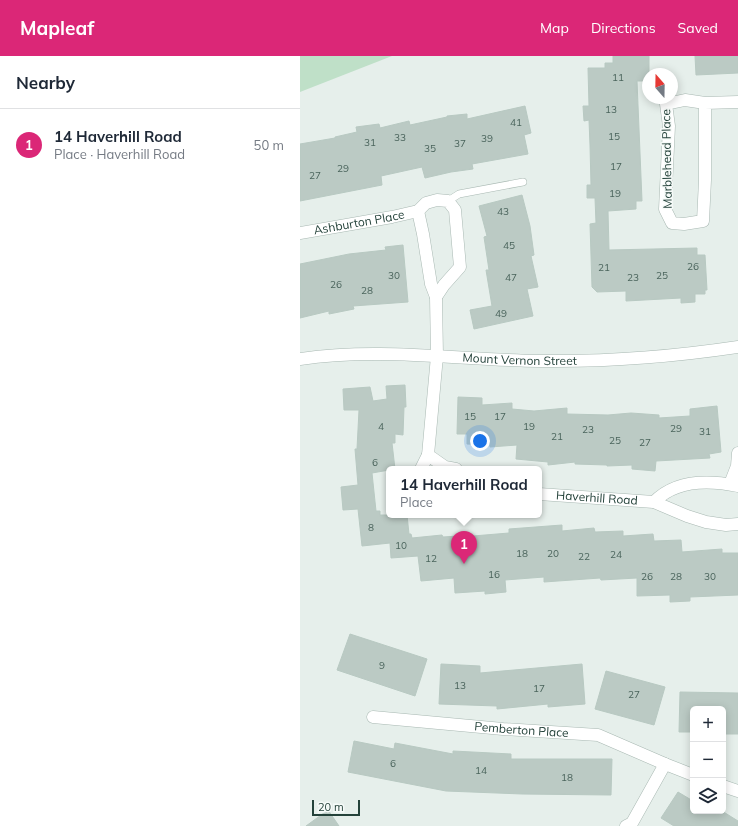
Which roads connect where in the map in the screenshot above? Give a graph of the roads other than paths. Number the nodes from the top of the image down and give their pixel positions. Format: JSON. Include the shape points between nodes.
{"nodes":[{"id":1,"x":738,"y":102,"type":"edge"},
{"id":2,"x":705,"y":103,"type":"junction"},
{"id":3,"x":523,"y":182,"type":"dead end"},
{"id":4,"x":448,"y":201,"type":"junction"},
{"id":5,"x":418,"y":211,"type":"junction"},
{"id":6,"x":300,"y":233,"type":"edge"},
{"id":7,"x":436,"y":297,"type":"junction"},
{"id":8,"x":738,"y":347,"type":"edge"},
{"id":9,"x":437,"y":356,"type":"junction"},
{"id":10,"x":300,"y":359,"type":"edge"},
{"id":11,"x":738,"y":453,"type":"edge"},
{"id":12,"x":428,"y":455,"type":"junction"},
{"id":13,"x":422,"y":466,"type":"edge"},
{"id":14,"x":444,"y":466,"type":"edge"},
{"id":15,"x":734,"y":485,"type":"edge"},
{"id":16,"x":542,"y":494,"type":"edge"},
{"id":17,"x":654,"y":502,"type":"junction"},
{"id":18,"x":738,"y":524,"type":"edge"},
{"id":19,"x":373,"y":717,"type":"dead end"},
{"id":20,"x":665,"y":764,"type":"junction"},
{"id":21,"x":690,"y":774,"type":"edge"},
{"id":22,"x":726,"y":787,"type":"edge"},
{"id":23,"x":738,"y":791,"type":"edge"},
{"id":24,"x":626,"y":826,"type":"edge"}],
"edges":[{"from":1,"to":2,"type":"street","name":"Marblehead Place"},
{"from":2,"to":2,"type":"street","name":"Marblehead Place","via":[[685,100],[666,104],[670,126],[665,209],[672,223],[703,221]]},
{"from":3,"to":4,"type":"lane","via":[[458,194]]},
{"from":4,"to":5,"type":"street","name":"Ashburton Place","via":[[426,203]]},
{"from":4,"to":7,"type":"street","via":[[455,210],[460,267]]},
{"from":5,"to":6,"type":"street","name":"Ashburton Place"},
{"from":5,"to":7,"type":"street","name":"Ashburton Place","via":[[431,284]]},
{"from":7,"to":9,"type":"street","name":"Ashburton Place"},
{"from":8,"to":9,"type":"street","name":"Mount Vernon Street","via":[[671,357],[595,361]]},
{"from":9,"to":10,"type":"street","name":"Mount Vernon Street","via":[[354,354]]},
{"from":9,"to":12,"type":"street"},
{"from":11,"to":15,"type":"street"},
{"from":12,"to":13,"type":"street"},
{"from":12,"to":14,"type":"street"},
{"from":15,"to":17,"type":"street","name":"Haverhill Road","via":[[707,482],[686,484],[662,494]]},
{"from":16,"to":17,"type":"street","name":"Haverhill Road"},
{"from":17,"to":18,"type":"street","name":"Haverhill Road","via":[[706,522]]},
{"from":19,"to":20,"type":"street","name":"Pemberton Place","via":[[598,735]]},
{"from":20,"to":21,"type":"street","name":"Pemberton Place"},
{"from":20,"to":24,"type":"street","via":[[632,823]]},
{"from":22,"to":23,"type":"street"}]}
